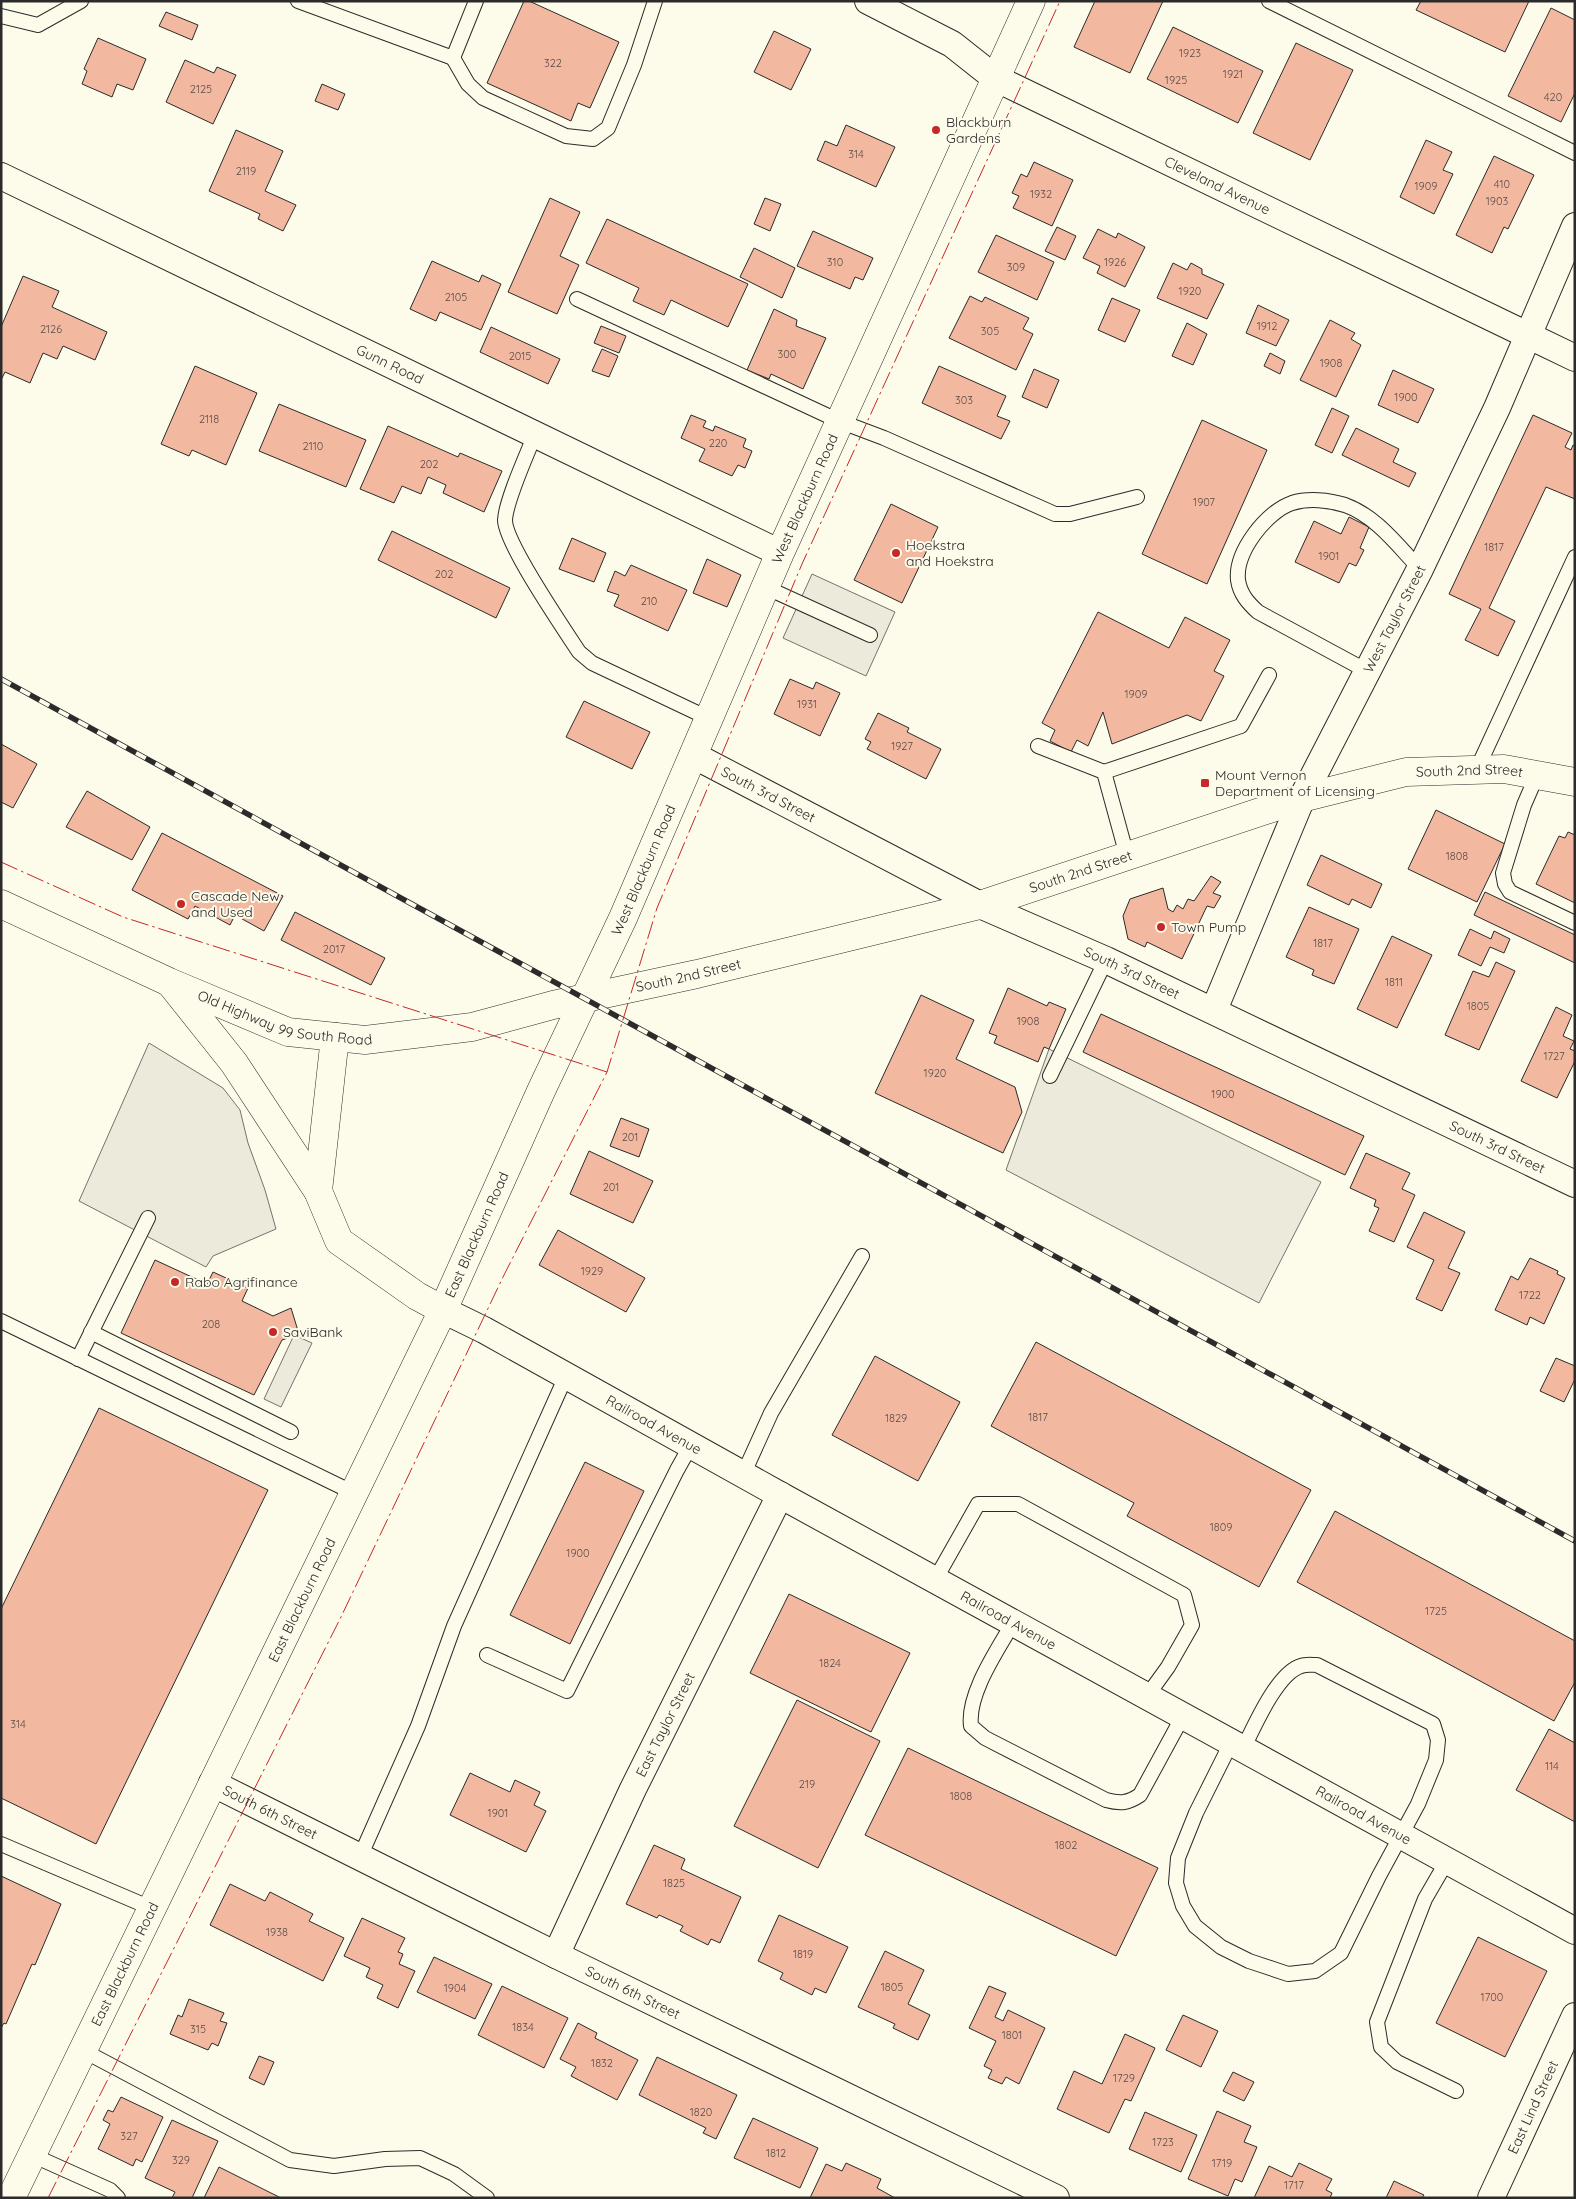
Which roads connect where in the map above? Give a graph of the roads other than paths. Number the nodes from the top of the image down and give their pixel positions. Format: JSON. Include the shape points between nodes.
{"nodes":[{"id":1,"x":81,"y":1,"type":"edge"},
{"id":2,"x":298,"y":1,"type":"edge"},
{"id":3,"x":476,"y":1,"type":"edge"},
{"id":4,"x":656,"y":1,"type":"edge"},
{"id":5,"x":868,"y":1,"type":"edge"},
{"id":6,"x":1031,"y":1,"type":"edge"},
{"id":7,"x":1269,"y":1,"type":"edge"},
{"id":8,"x":1,"y":16,"type":"edge"},
{"id":9,"x":452,"y":58,"type":"junction"},
{"id":10,"x":995,"y":78,"type":"junction"},
{"id":11,"x":1575,"y":153,"type":"edge"},
{"id":12,"x":1,"y":176,"type":"edge"},
{"id":13,"x":1575,"y":226,"type":"edge"},
{"id":14,"x":577,"y":298,"type":"dead end"},
{"id":15,"x":1527,"y":335,"type":"junction"},
{"id":16,"x":1575,"y":358,"type":"edge"},
{"id":17,"x":839,"y":421,"type":"junction"},
{"id":18,"x":535,"y":434,"type":"junction"},
{"id":19,"x":1137,"y":497,"type":"dead end"},
{"id":20,"x":780,"y":553,"type":"junction"},
{"id":21,"x":1575,"y":556,"type":"edge"},
{"id":22,"x":1420,"y":569,"type":"junction"},
{"id":23,"x":765,"y":587,"type":"junction"},
{"id":24,"x":870,"y":635,"type":"dead end"},
{"id":25,"x":1367,"y":671,"type":"junction"},
{"id":26,"x":1269,"y":675,"type":"dead end"},
{"id":27,"x":708,"y":718,"type":"junction"},
{"id":28,"x":1038,"y":746,"type":"dead end"},
{"id":29,"x":693,"y":755,"type":"junction"},
{"id":30,"x":1477,"y":770,"type":"junction"},
{"id":31,"x":1104,"y":772,"type":"junction"},
{"id":32,"x":1537,"y":775,"type":"junction"},
{"id":33,"x":1575,"y":782,"type":"edge"},
{"id":34,"x":1302,"y":798,"type":"junction"},
{"id":35,"x":1127,"y":856,"type":"junction"},
{"id":36,"x":1,"y":904,"type":"edge"},
{"id":37,"x":980,"y":905,"type":"junction"},
{"id":38,"x":1575,"y":923,"type":"edge"},
{"id":39,"x":1106,"y":960,"type":"junction"},
{"id":40,"x":169,"y":982,"type":"junction"},
{"id":41,"x":584,"y":999,"type":"junction"},
{"id":42,"x":1214,"y":1010,"type":"junction"},
{"id":43,"x":335,"y":1037,"type":"junction"},
{"id":44,"x":1050,"y":1076,"type":"dead end"},
{"id":45,"x":1575,"y":1184,"type":"edge"},
{"id":46,"x":318,"y":1191,"type":"junction"},
{"id":47,"x":148,"y":1218,"type":"dead end"},
{"id":48,"x":862,"y":1256,"type":"dead end"},
{"id":49,"x":443,"y":1310,"type":"junction"},
{"id":50,"x":1,"y":1321,"type":"edge"},
{"id":51,"x":91,"y":1332,"type":"junction"},
{"id":52,"x":78,"y":1359,"type":"junction"},
{"id":53,"x":566,"y":1376,"type":"junction"},
{"id":54,"x":291,"y":1432,"type":"dead end"},
{"id":55,"x":691,"y":1446,"type":"junction"},
{"id":56,"x":743,"y":1475,"type":"junction"},
{"id":57,"x":354,"y":1493,"type":"junction"},
{"id":58,"x":780,"y":1495,"type":"junction"},
{"id":59,"x":935,"y":1580,"type":"junction"},
{"id":60,"x":1012,"y":1623,"type":"junction"},
{"id":61,"x":487,"y":1656,"type":"dead end"},
{"id":62,"x":1147,"y":1696,"type":"junction"},
{"id":63,"x":1183,"y":1716,"type":"junction"},
{"id":64,"x":1237,"y":1746,"type":"junction"},
{"id":65,"x":212,"y":1783,"type":"junction"},
{"id":66,"x":1401,"y":1836,"type":"junction"},
{"id":67,"x":1,"y":1844,"type":"edge"},
{"id":68,"x":360,"y":1857,"type":"junction"},
{"id":69,"x":1447,"y":1861,"type":"junction"},
{"id":70,"x":151,"y":1908,"type":"junction"},
{"id":71,"x":1575,"y":1931,"type":"edge"},
{"id":72,"x":556,"y":1955,"type":"junction"},
{"id":73,"x":1575,"y":2016,"type":"edge"},
{"id":74,"x":82,"y":2050,"type":"junction"},
{"id":75,"x":1456,"y":2092,"type":"dead end"},
{"id":76,"x":32,"y":2155,"type":"junction"},
{"id":77,"x":10,"y":2188,"type":"edge"},
{"id":78,"x":118,"y":2198,"type":"edge"},
{"id":79,"x":487,"y":2198,"type":"edge"},
{"id":80,"x":1056,"y":2198,"type":"edge"},
{"id":81,"x":1491,"y":2198,"type":"edge"}],
"edges":[{"from":1,"to":8,"type":"lane","via":[[38,25]]},
{"from":2,"to":9,"type":"lane"},
{"from":3,"to":9,"type":"lane"},
{"from":4,"to":9,"type":"lane","via":[[608,128],[593,139],[566,136],[483,98],[468,84]]},
{"from":5,"to":10,"type":"street","name":"Cleveland Avenue","via":[[952,44]]},
{"from":6,"to":10,"type":"street","name":"West Blackburn Road"},
{"from":7,"to":11,"type":"lane"},
{"from":10,"to":15,"type":"street","name":"Cleveland Avenue"},
{"from":10,"to":17,"type":"street","name":"West Blackburn Road"},
{"from":12,"to":18,"type":"street","name":"Gunn Road"},
{"from":13,"to":15,"type":"street","name":"West Taylor Street"},
{"from":14,"to":17,"type":"lane"},
{"from":15,"to":16,"type":"street","name":"Cleveland Avenue"},
{"from":15,"to":22,"type":"street","name":"West Taylor Street","via":[[1497,408]]},
{"from":17,"to":19,"type":"lane","via":[[1055,514],[1070,514]]},
{"from":17,"to":20,"type":"street","name":"West Blackburn Road"},
{"from":18,"to":20,"type":"street","name":"Gunn Road"},
{"from":18,"to":27,"type":"lane","via":[[506,515],[507,530],[517,553],[580,652],[592,663]]},
{"from":20,"to":23,"type":"street","name":"West Blackburn Road"},
{"from":21,"to":30,"type":"lane"},
{"from":22,"to":25,"type":"street","name":"West Taylor Street"},
{"from":22,"to":25,"type":"lane","via":[[1363,514],[1328,501],[1307,500],[1273,512],[1259,527],[1243,554],[1238,582],[1249,604],[1258,612]]},
{"from":23,"to":24,"type":"lane"},
{"from":23,"to":27,"type":"street","name":"West Blackburn Road"},
{"from":25,"to":34,"type":"street","name":"West Taylor Street"},
{"from":26,"to":31,"type":"lane","via":[[1241,726]]},
{"from":27,"to":29,"type":"street","name":"West Blackburn Road"},
{"from":28,"to":31,"type":"lane"},
{"from":29,"to":37,"type":"street","name":"South 3rd Street"},
{"from":29,"to":41,"type":"street","name":"West Blackburn Road","via":[[623,918]]},
{"from":30,"to":32,"type":"street","name":"South 2nd Street","via":[[1504,769]]},
{"from":30,"to":34,"type":"street","name":"South 2nd Street","via":[[1406,772]]},
{"from":31,"to":35,"type":"lane"},
{"from":32,"to":33,"type":"street","name":"South 2nd Street"},
{"from":32,"to":38,"type":"lane","via":[[1524,805],[1504,873],[1505,884],[1510,892]]},
{"from":34,"to":35,"type":"street","name":"South 2nd Street"},
{"from":34,"to":42,"type":"street","name":"West Taylor Street"},
{"from":35,"to":37,"type":"street","name":"South 2nd Street"},
{"from":36,"to":40,"type":"street","name":"Old Highway 99 South Road"},
{"from":37,"to":39,"type":"street","name":"South 3rd Street"},
{"from":37,"to":41,"type":"street","name":"South 2nd Street"},
{"from":39,"to":42,"type":"street","name":"South 3rd Street"},
{"from":39,"to":44,"type":"lane"},
{"from":40,"to":43,"type":"street","name":"Old Highway 99 South Road","via":[[288,1032]]},
{"from":40,"to":46,"type":"street","via":[[234,1063]]},
{"from":41,"to":43,"type":"street","name":"Old Highway 99 South Road","via":[[453,1031],[365,1040]]},
{"from":41,"to":49,"type":"street","name":"East Blackburn Road"},
{"from":42,"to":45,"type":"street","name":"South 3rd Street"},
{"from":43,"to":46,"type":"street"},
{"from":46,"to":49,"type":"street","via":[[339,1241],[416,1296]]},
{"from":47,"to":51,"type":"lane"},
{"from":48,"to":56,"type":"lane","via":[[771,1413]]},
{"from":49,"to":53,"type":"street","name":"Railroad Avenue"},
{"from":49,"to":57,"type":"street","name":"East Blackburn Road"},
{"from":50,"to":52,"type":"lane"},
{"from":51,"to":52,"type":"lane"},
{"from":51,"to":54,"type":"lane"},
{"from":52,"to":57,"type":"lane"},
{"from":53,"to":55,"type":"street","name":"Railroad Avenue"},
{"from":53,"to":68,"type":"lane","via":[[454,1626],[418,1726]]},
{"from":55,"to":56,"type":"street","name":"Railroad Avenue"},
{"from":55,"to":61,"type":"lane","via":[[567,1691]]},
{"from":56,"to":58,"type":"street","name":"Railroad Avenue"},
{"from":57,"to":65,"type":"street","name":"East Blackburn Road"},
{"from":58,"to":59,"type":"street","name":"Railroad Avenue"},
{"from":58,"to":72,"type":"street","name":"East Taylor Street","via":[[633,1789]]},
{"from":59,"to":60,"type":"street","name":"Railroad Avenue"},
{"from":59,"to":62,"type":"lane","via":[[978,1504],[1018,1504],[1184,1595],[1192,1625]]},
{"from":60,"to":62,"type":"street","name":"Railroad Avenue"},
{"from":60,"to":63,"type":"lane","via":[[974,1698],[971,1726],[985,1738],[1106,1800],[1130,1802],[1140,1795]]},
{"from":62,"to":63,"type":"street","name":"Railroad Avenue"},
{"from":63,"to":64,"type":"street","name":"Railroad Avenue"},
{"from":64,"to":66,"type":"street","name":"Railroad Avenue"},
{"from":64,"to":66,"type":"lane","via":[[1286,1674],[1301,1666],[1317,1665],[1433,1724],[1438,1740],[1436,1760]]},
{"from":64,"to":66,"type":"lane","via":[[1196,1813],[1178,1858],[1176,1883],[1183,1906],[1195,1926],[1221,1947],[1248,1961],[1288,1974],[1315,1971],[1341,1953]]},
{"from":65,"to":68,"type":"street","name":"South 6th Street"},
{"from":65,"to":70,"type":"street","name":"East Blackburn Road"},
{"from":66,"to":69,"type":"street","name":"Railroad Avenue"},
{"from":67,"to":70,"type":"lane"},
{"from":68,"to":72,"type":"street","name":"South 6th Street"},
{"from":69,"to":71,"type":"street","name":"Railroad Avenue"},
{"from":69,"to":75,"type":"lane","via":[[1425,1899],[1377,2022],[1381,2047],[1397,2062]]},
{"from":70,"to":74,"type":"street","name":"East Blackburn Road"},
{"from":72,"to":80,"type":"street","name":"South 6th Street"},
{"from":73,"to":81,"type":"street","name":"East Lind Street"},
{"from":74,"to":76,"type":"street","name":"East Blackburn Road"},
{"from":74,"to":79,"type":"lane","via":[[290,2160],[334,2166],[420,2158],[454,2174]]},
{"from":76,"to":77,"type":"street","name":"East Blackburn Road"},
{"from":76,"to":78,"type":"lane","via":[[110,2190]]}]}
